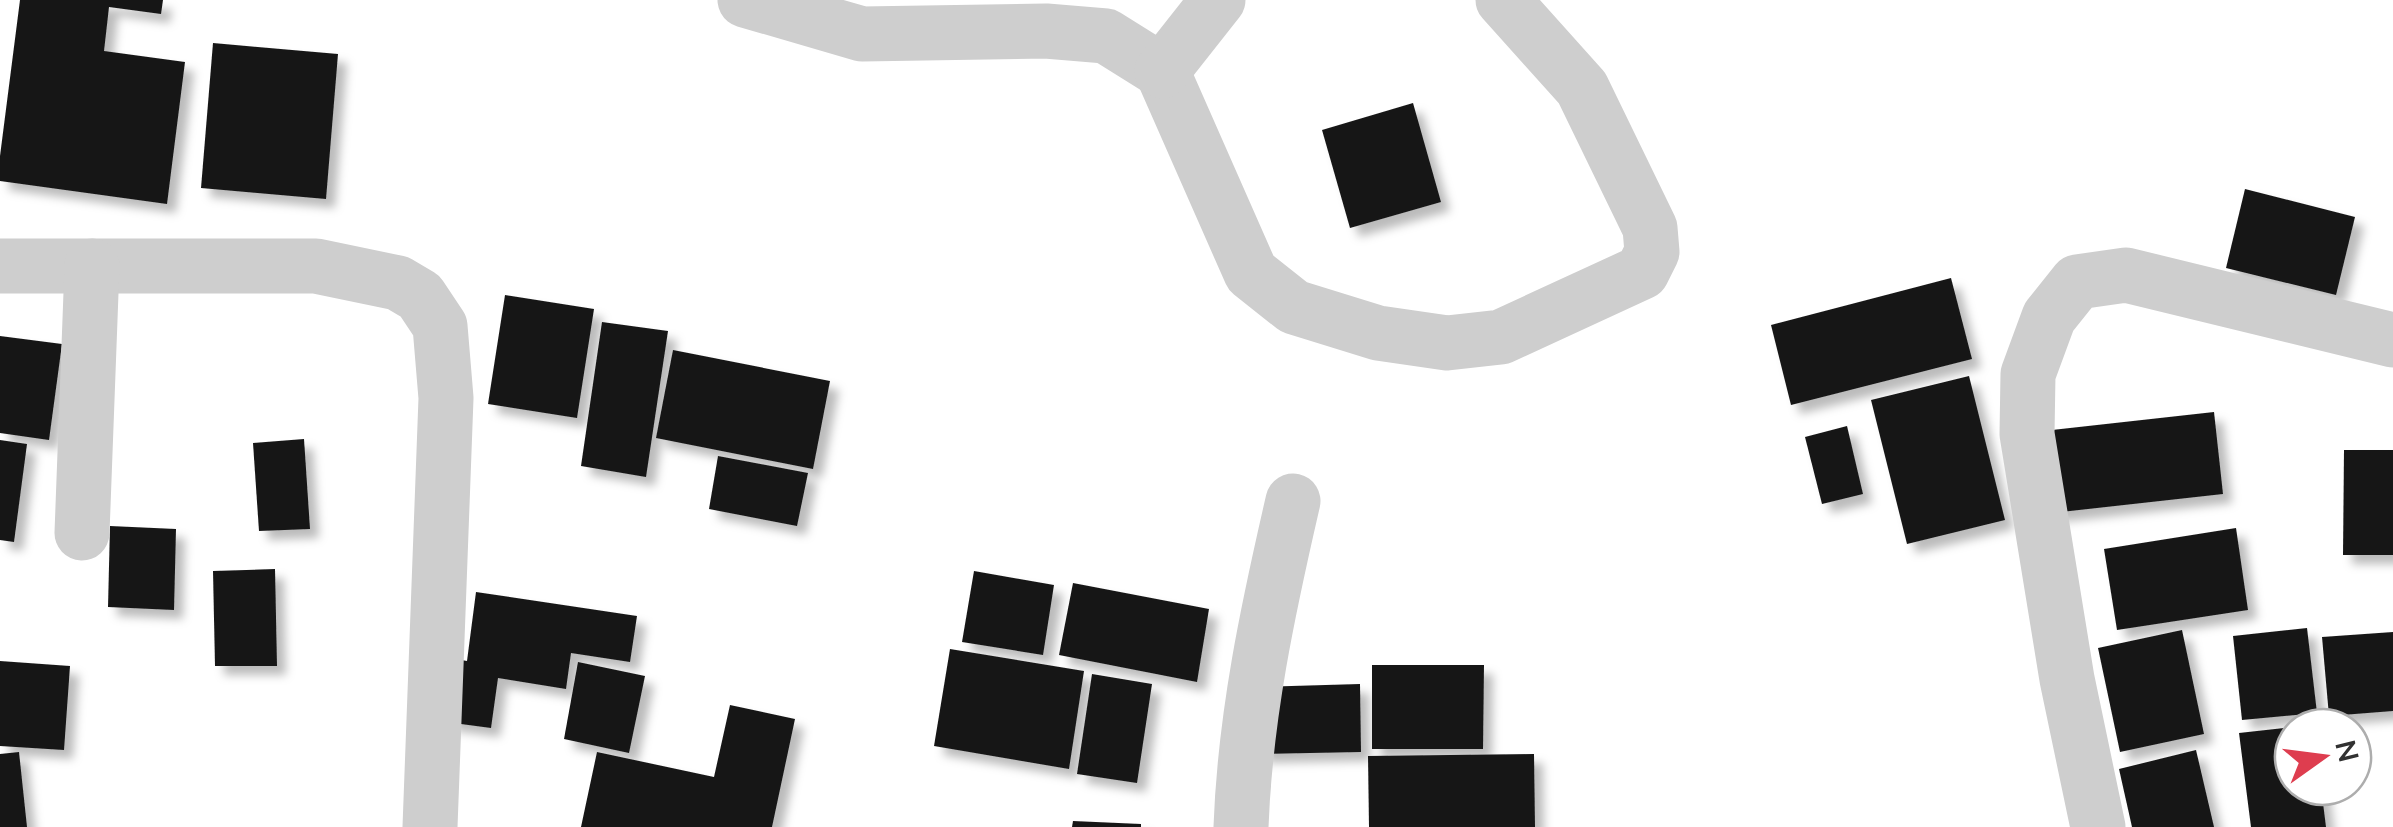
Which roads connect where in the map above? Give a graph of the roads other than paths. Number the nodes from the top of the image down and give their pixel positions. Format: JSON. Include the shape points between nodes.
{"nodes":[{"id":1,"x":744,"y":0,"type":"edge"},
{"id":2,"x":1218,"y":0,"type":"edge"},
{"id":3,"x":1503,"y":0,"type":"edge"},
{"id":4,"x":1162,"y":71,"type":"junction"},
{"id":5,"x":0,"y":266,"type":"edge"},
{"id":6,"x":92,"y":266,"type":"junction"},
{"id":7,"x":2393,"y":340,"type":"edge"},
{"id":8,"x":1293,"y":501,"type":"dead end"},
{"id":9,"x":82,"y":533,"type":"dead end"},
{"id":10,"x":430,"y":827,"type":"edge"},
{"id":11,"x":1241,"y":827,"type":"edge"},
{"id":12,"x":2098,"y":827,"type":"edge"}],
"edges":[{"from":1,"to":4,"type":"street","via":[[862,34],[1106,36]]},
{"from":2,"to":4,"type":"street"},
{"from":3,"to":4,"type":"street","via":[[1582,88],[1650,228],[1652,252],[1642,272],[1502,337],[1446,343],[1378,333],[1294,307],[1251,273]]},
{"from":5,"to":6,"type":"street"},
{"from":6,"to":9,"type":"street"},
{"from":6,"to":10,"type":"street","via":[[316,266],[398,283],[420,296],[440,326],[446,398]]},
{"from":7,"to":12,"type":"street","via":[[2126,275],[2077,282],[2050,317],[2028,374],[2027,434]]},
{"from":8,"to":11,"type":"street","via":[[1265,620]]}]}
